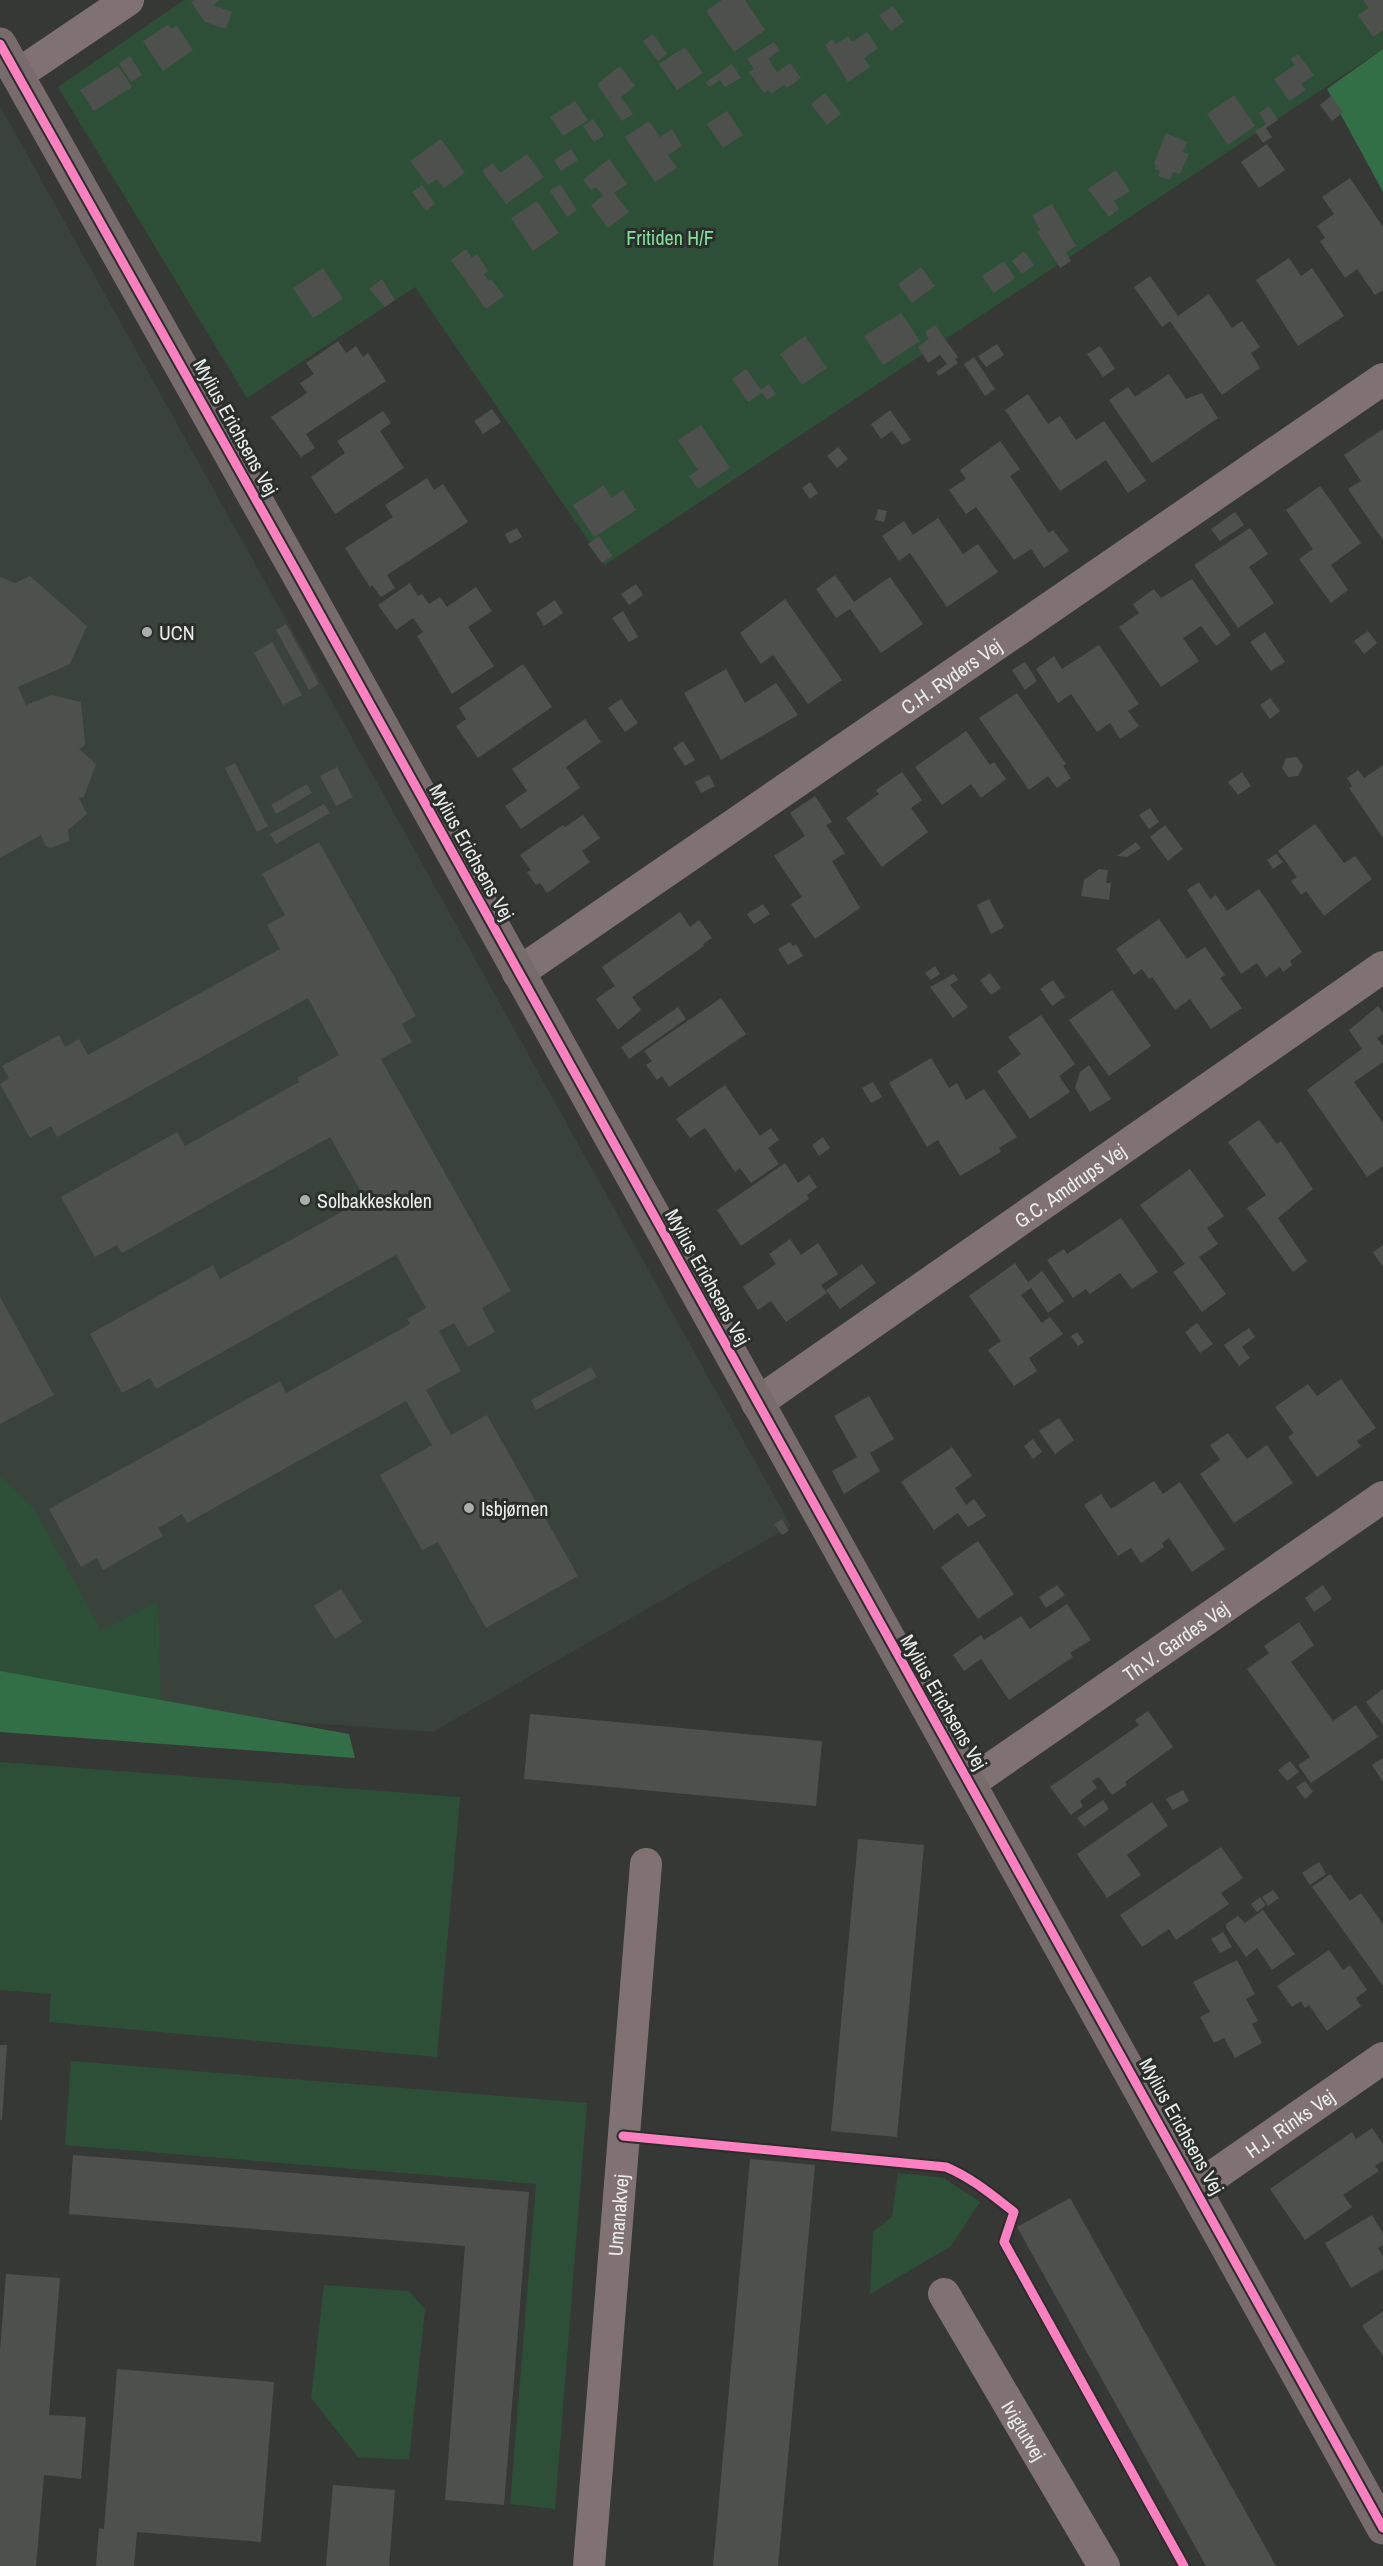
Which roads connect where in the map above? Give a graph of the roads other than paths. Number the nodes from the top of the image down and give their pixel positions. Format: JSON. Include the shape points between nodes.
{"nodes":[{"id":1,"x":124,"y":1,"type":"edge"},
{"id":2,"x":0,"y":44,"type":"edge"},
{"id":3,"x":17,"y":75,"type":"junction"},
{"id":4,"x":1383,"y":379,"type":"edge"},
{"id":5,"x":1383,"y":967,"type":"edge"},
{"id":6,"x":518,"y":973,"type":"junction"},
{"id":7,"x":757,"y":1403,"type":"junction"},
{"id":8,"x":1383,"y":1497,"type":"edge"},
{"id":9,"x":970,"y":1783,"type":"junction"},
{"id":10,"x":646,"y":1864,"type":"dead end"},
{"id":11,"x":1383,"y":2058,"type":"edge"},
{"id":12,"x":1196,"y":2188,"type":"junction"},
{"id":13,"x":944,"y":2294,"type":"dead end"},
{"id":14,"x":1383,"y":2528,"type":"edge"},
{"id":15,"x":589,"y":2566,"type":"edge"},
{"id":16,"x":1104,"y":2566,"type":"edge"}],
"edges":[{"from":1,"to":3,"type":"street"},
{"from":2,"to":3,"type":"street","name":"Mylius Erichsens Vej"},
{"from":3,"to":6,"type":"street","name":"Mylius Erichsens Vej"},
{"from":4,"to":6,"type":"street","name":"C.H. Ryders Vej"},
{"from":5,"to":7,"type":"street","name":"G.C. Amdrups Vej"},
{"from":6,"to":7,"type":"street","name":"Mylius Erichsens Vej"},
{"from":7,"to":9,"type":"street","name":"Mylius Erichsens Vej"},
{"from":8,"to":9,"type":"street","name":"Th.V. Gardes Vej"},
{"from":9,"to":12,"type":"street","name":"Mylius Erichsens Vej"},
{"from":10,"to":15,"type":"street","name":"Umanakvej"},
{"from":11,"to":12,"type":"street","name":"H.J. Rinks Vej"},
{"from":12,"to":14,"type":"street","name":"Mylius Erichsens Vej"},
{"from":13,"to":16,"type":"street","name":"Ivigtutvej"}]}
